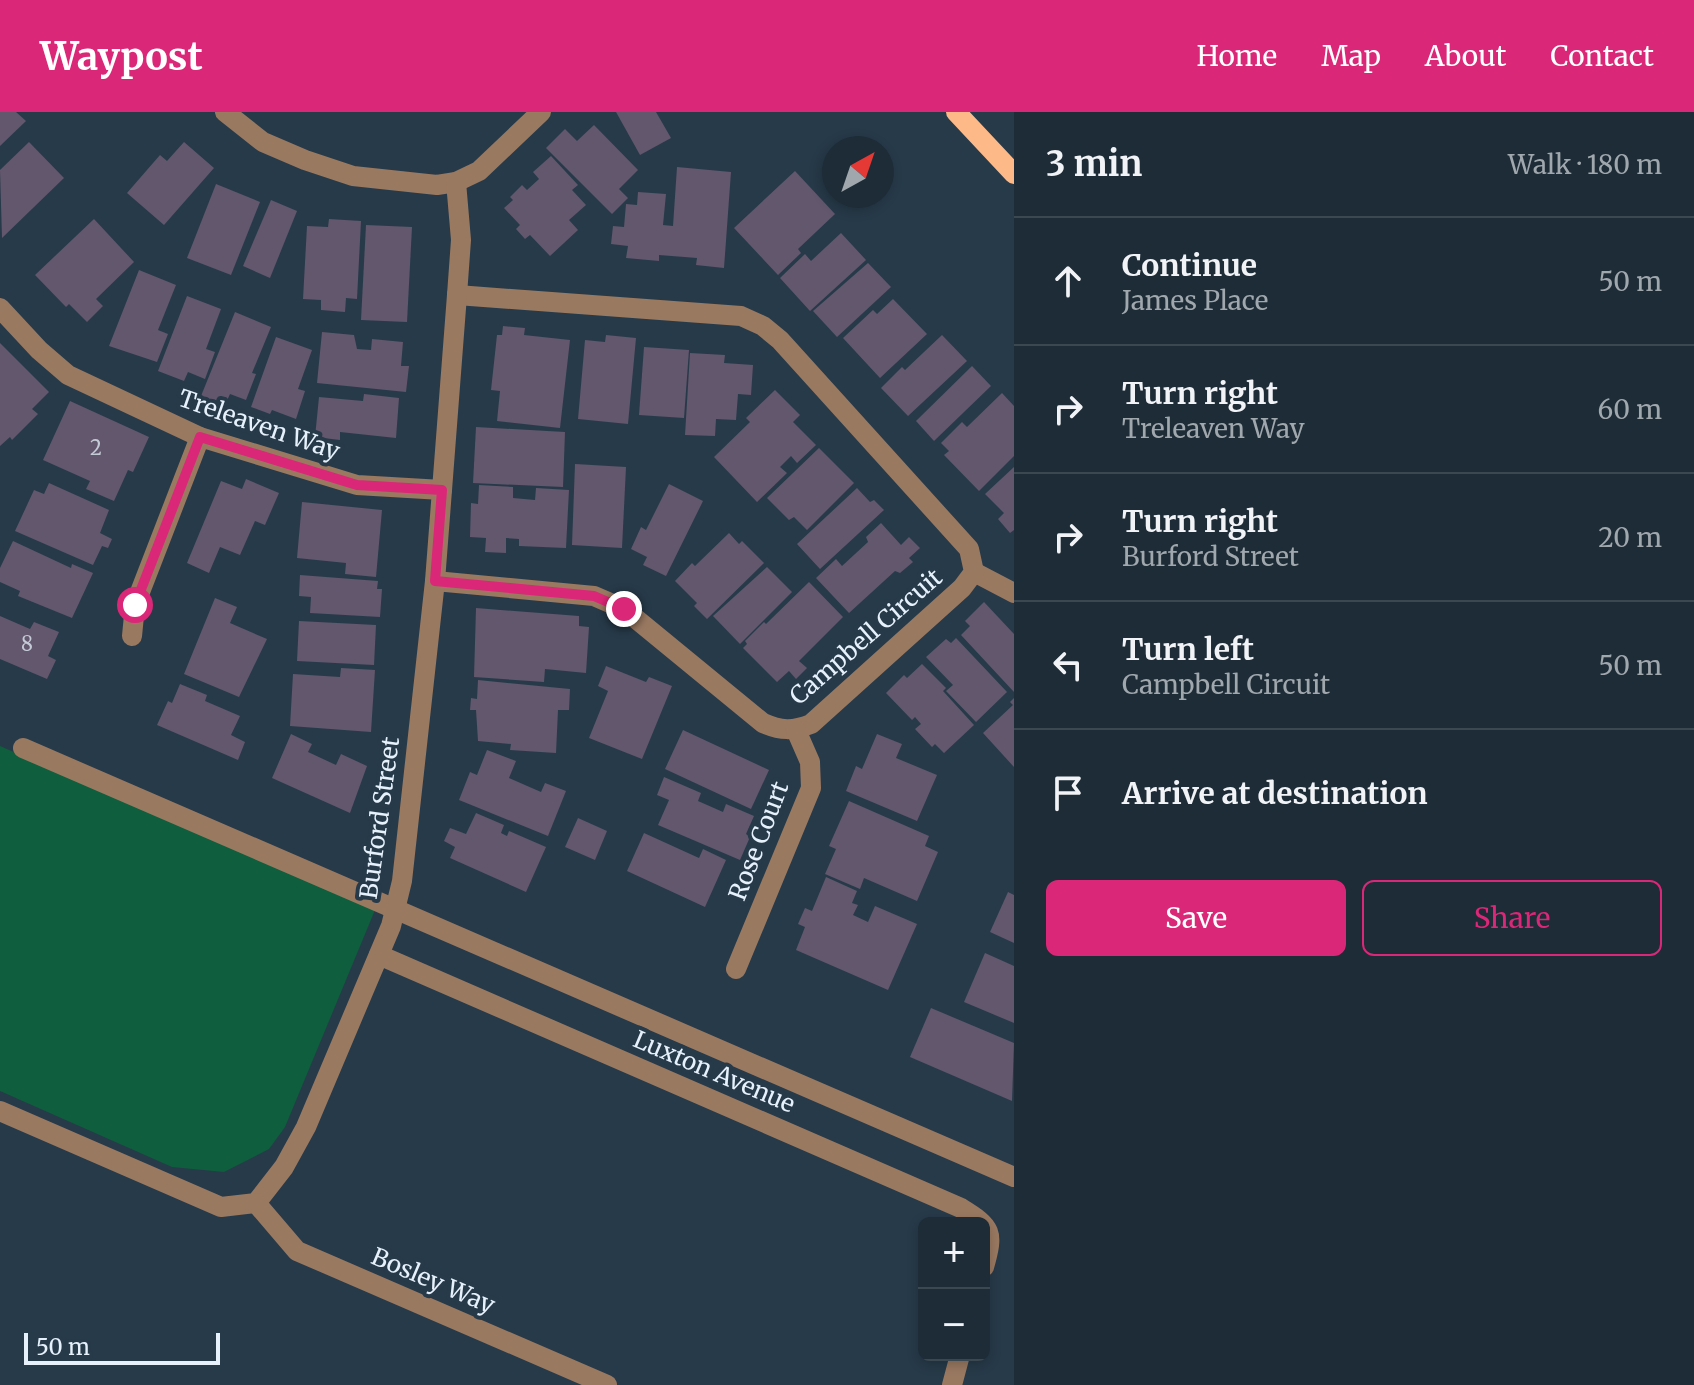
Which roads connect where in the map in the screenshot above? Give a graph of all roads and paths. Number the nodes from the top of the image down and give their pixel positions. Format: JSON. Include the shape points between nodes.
{"nodes":[{"id":1,"x":225,"y":112,"type":"edge"},
{"id":2,"x":541,"y":112,"type":"edge"},
{"id":3,"x":956,"y":112,"type":"edge"},
{"id":4,"x":1014,"y":174,"type":"edge"},
{"id":5,"x":456,"y":182,"type":"junction"},
{"id":6,"x":457,"y":295,"type":"junction"},
{"id":7,"x":0,"y":308,"type":"edge"},
{"id":8,"x":200,"y":437,"type":"junction"},
{"id":9,"x":442,"y":490,"type":"junction"},
{"id":10,"x":974,"y":572,"type":"junction"},
{"id":11,"x":435,"y":581,"type":"junction"},
{"id":12,"x":1014,"y":593,"type":"edge"},
{"id":13,"x":132,"y":636,"type":"dead end"},
{"id":14,"x":796,"y":730,"type":"junction"},
{"id":15,"x":23,"y":748,"type":"dead end"},
{"id":16,"x":395,"y":907,"type":"junction"},
{"id":17,"x":379,"y":955,"type":"junction"},
{"id":18,"x":736,"y":969,"type":"dead end"},
{"id":19,"x":0,"y":1111,"type":"edge"},
{"id":20,"x":1014,"y":1177,"type":"edge"},
{"id":21,"x":256,"y":1203,"type":"junction"},
{"id":22,"x":976,"y":1217,"type":"edge"},
{"id":23,"x":958,"y":1361,"type":"edge"},
{"id":24,"x":607,"y":1385,"type":"edge"},
{"id":25,"x":952,"y":1385,"type":"edge"}],
"edges":[{"from":1,"to":5,"type":"street","via":[[263,142],[353,176],[437,185]]},
{"from":2,"to":5,"type":"street","via":[[479,171]]},
{"from":3,"to":4,"type":"main road"},
{"from":5,"to":6,"type":"street","name":"Burford Street","via":[[461,240]]},
{"from":6,"to":9,"type":"street","name":"Burford Street"},
{"from":6,"to":10,"type":"street","name":"Campbell Circuit","via":[[741,316],[763,326],[969,549]]},
{"from":7,"to":8,"type":"street","name":"Treleaven Way","via":[[68,375]]},
{"from":8,"to":9,"type":"street","name":"Treleaven Way","via":[[357,485]]},
{"from":8,"to":13,"type":"street","via":[[135,605]]},
{"from":9,"to":11,"type":"street","name":"Burford Street"},
{"from":10,"to":12,"type":"street"},
{"from":10,"to":14,"type":"street","name":"Campbell Circuit","via":[[811,724]]},
{"from":11,"to":14,"type":"street","name":"Campbell Circuit","via":[[594,596],[624,609],[763,723]]},
{"from":11,"to":16,"type":"street","name":"Burford Street"},
{"from":14,"to":18,"type":"street","name":"Rose Court","via":[[810,762],[811,788]]},
{"from":15,"to":16,"type":"street"},
{"from":16,"to":17,"type":"street","name":"Burford Street"},
{"from":16,"to":20,"type":"street"},
{"from":17,"to":21,"type":"street","name":"Burford Street","via":[[296,1149]]},
{"from":17,"to":22,"type":"street","name":"Luxton Avenue"},
{"from":19,"to":21,"type":"street","via":[[221,1207]]},
{"from":21,"to":24,"type":"street","name":"Bosley Way","via":[[297,1251]]},
{"from":23,"to":25,"type":"street"}]}
